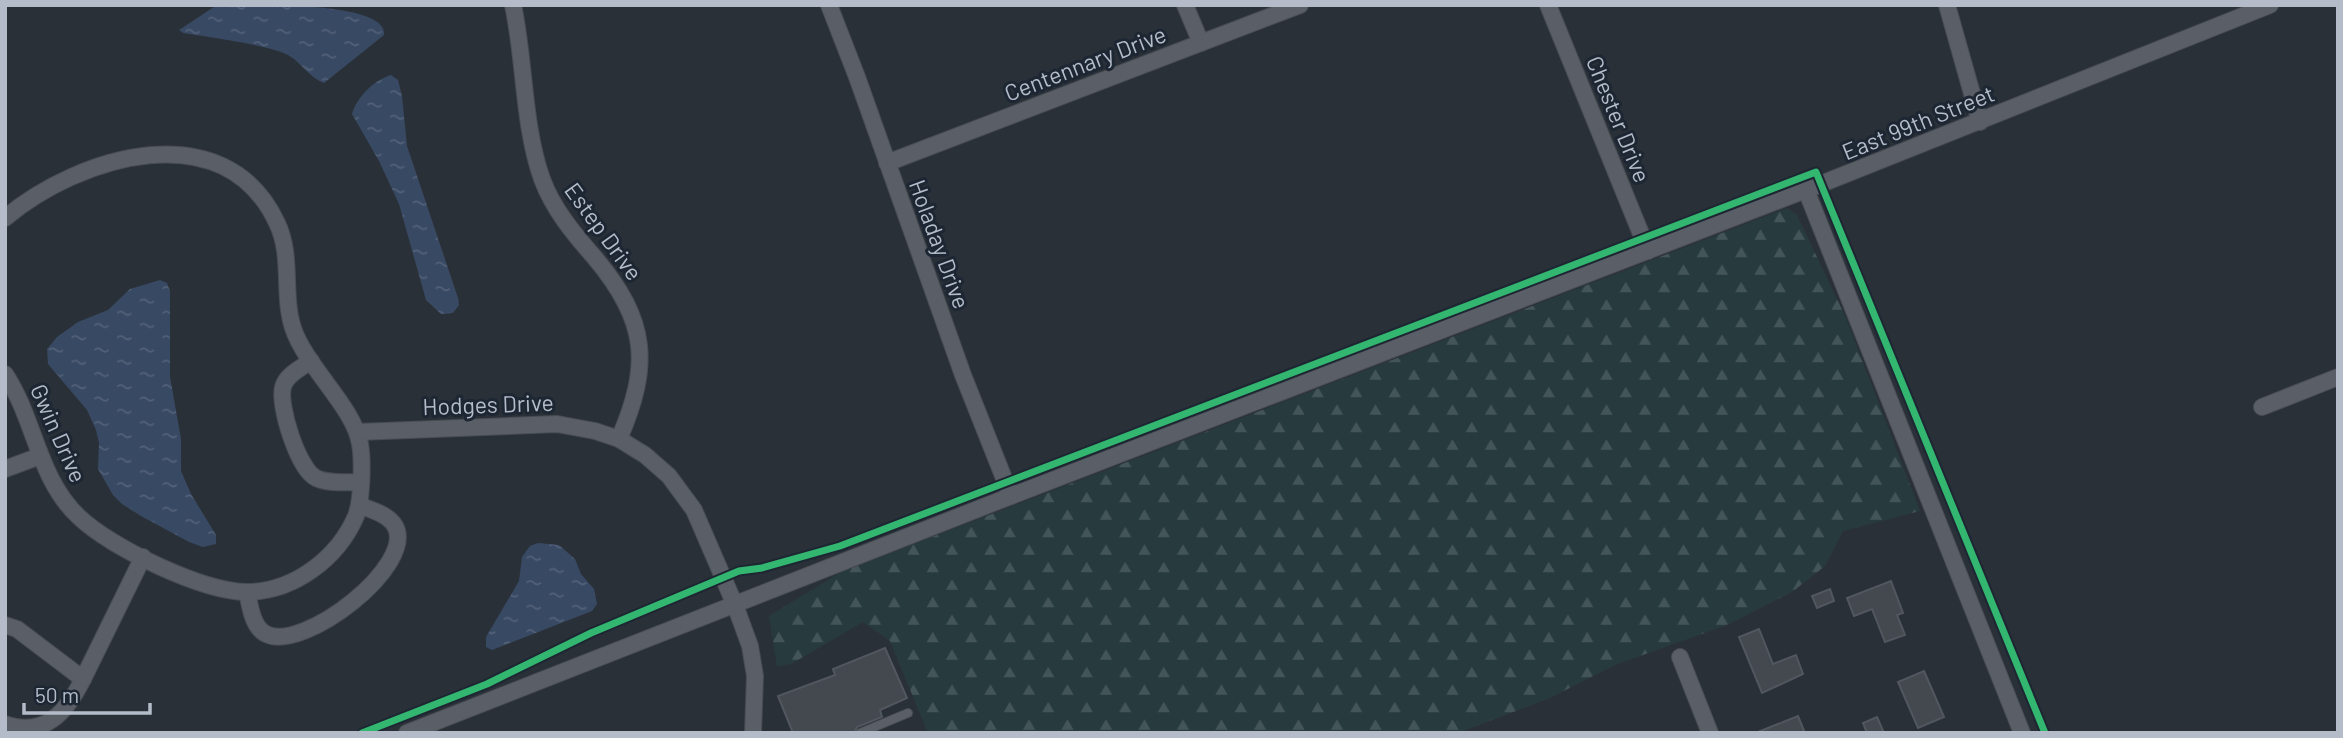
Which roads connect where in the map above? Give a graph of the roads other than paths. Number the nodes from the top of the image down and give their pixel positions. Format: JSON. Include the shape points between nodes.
{"nodes":[{"id":1,"x":513,"y":5,"type":"edge"},
{"id":2,"x":829,"y":5,"type":"edge"},
{"id":3,"x":1185,"y":5,"type":"edge"},
{"id":4,"x":1300,"y":5,"type":"edge"},
{"id":5,"x":1548,"y":5,"type":"edge"},
{"id":6,"x":1947,"y":5,"type":"edge"},
{"id":7,"x":2270,"y":5,"type":"edge"},
{"id":8,"x":1201,"y":43,"type":"junction"},
{"id":9,"x":1980,"y":122,"type":"junction"},
{"id":10,"x":887,"y":163,"type":"junction"},
{"id":11,"x":1807,"y":190,"type":"junction"},
{"id":12,"x":5,"y":218,"type":"edge"},
{"id":13,"x":1648,"y":251,"type":"junction"},
{"id":14,"x":311,"y":361,"type":"junction"},
{"id":15,"x":5,"y":374,"type":"edge"},
{"id":16,"x":2338,"y":377,"type":"edge"},
{"id":17,"x":2262,"y":407,"type":"dead end"},
{"id":18,"x":358,"y":432,"type":"junction"},
{"id":19,"x":619,"y":439,"type":"junction"},
{"id":20,"x":40,"y":456,"type":"junction"},
{"id":21,"x":5,"y":468,"type":"edge"},
{"id":22,"x":360,"y":482,"type":"junction"},
{"id":23,"x":1011,"y":496,"type":"junction"},
{"id":24,"x":359,"y":505,"type":"junction"},
{"id":25,"x":143,"y":557,"type":"junction"},
{"id":26,"x":247,"y":592,"type":"junction"},
{"id":27,"x":735,"y":604,"type":"junction"},
{"id":28,"x":5,"y":625,"type":"edge"},
{"id":29,"x":1680,"y":657,"type":"dead end"},
{"id":30,"x":83,"y":679,"type":"junction"},
{"id":31,"x":908,"y":713,"type":"dead end"},
{"id":32,"x":5,"y":724,"type":"edge"},
{"id":33,"x":407,"y":733,"type":"edge"},
{"id":34,"x":753,"y":733,"type":"edge"},
{"id":35,"x":860,"y":733,"type":"edge"},
{"id":36,"x":1710,"y":733,"type":"edge"},
{"id":37,"x":2022,"y":733,"type":"edge"}],
"edges":[{"from":1,"to":19,"type":"street","name":"Estep Drive","via":[[542,181],[563,219],[617,286],[635,325],[640,376]]},
{"from":2,"to":10,"type":"street","name":"Holaday Drive"},
{"from":3,"to":8,"type":"street"},
{"from":4,"to":8,"type":"street","name":"Centennary Drive"},
{"from":5,"to":13,"type":"street","name":"Chester Drive"},
{"from":6,"to":9,"type":"street"},
{"from":7,"to":9,"type":"street","name":"East 99th Street"},
{"from":8,"to":10,"type":"street","name":"Centennary Drive"},
{"from":9,"to":11,"type":"street","name":"East 99th Street"},
{"from":10,"to":23,"type":"street","name":"Holaday Drive","via":[[962,375]]},
{"from":11,"to":13,"type":"street","name":"East 99th Street"},
{"from":11,"to":37,"type":"street"},
{"from":12,"to":14,"type":"street","via":[[65,180],[124,160],[185,154],[217,164],[256,192],[276,220],[284,241],[291,321]]},
{"from":13,"to":23,"type":"street","name":"East 99th Street"},
{"from":14,"to":18,"type":"street"},
{"from":14,"to":22,"type":"street","via":[[286,379],[282,392],[296,451],[305,469],[318,478]]},
{"from":15,"to":20,"type":"street","name":"Gwin Drive","via":[[23,407]]},
{"from":16,"to":17,"type":"street"},
{"from":18,"to":19,"type":"street","name":"Hodges Drive","via":[[557,424]]},
{"from":18,"to":22,"type":"street"},
{"from":19,"to":27,"type":"street","name":"Hodges Drive","via":[[657,465],[683,494],[702,524]]},
{"from":20,"to":21,"type":"street"},
{"from":20,"to":25,"type":"street","name":"Gwin Drive","via":[[58,492],[77,516]]},
{"from":22,"to":24,"type":"street"},
{"from":23,"to":27,"type":"street","name":"East 99th Street"},
{"from":24,"to":26,"type":"street","via":[[340,543],[316,567],[281,586]]},
{"from":24,"to":26,"type":"street","via":[[391,521],[398,540],[380,573],[357,598],[326,621],[293,635],[274,637],[257,625]]},
{"from":25,"to":26,"type":"street","name":"Gwin Drive","via":[[203,584]]},
{"from":25,"to":30,"type":"street"},
{"from":27,"to":33,"type":"street","name":"East 99th Street"},
{"from":27,"to":34,"type":"street","name":"Hodges Drive","via":[[755,676]]},
{"from":28,"to":30,"type":"street","via":[[17,629]]},
{"from":29,"to":36,"type":"street"},
{"from":30,"to":32,"type":"street","via":[[71,704],[54,722],[30,730]]},
{"from":31,"to":35,"type":"lane"}]}
